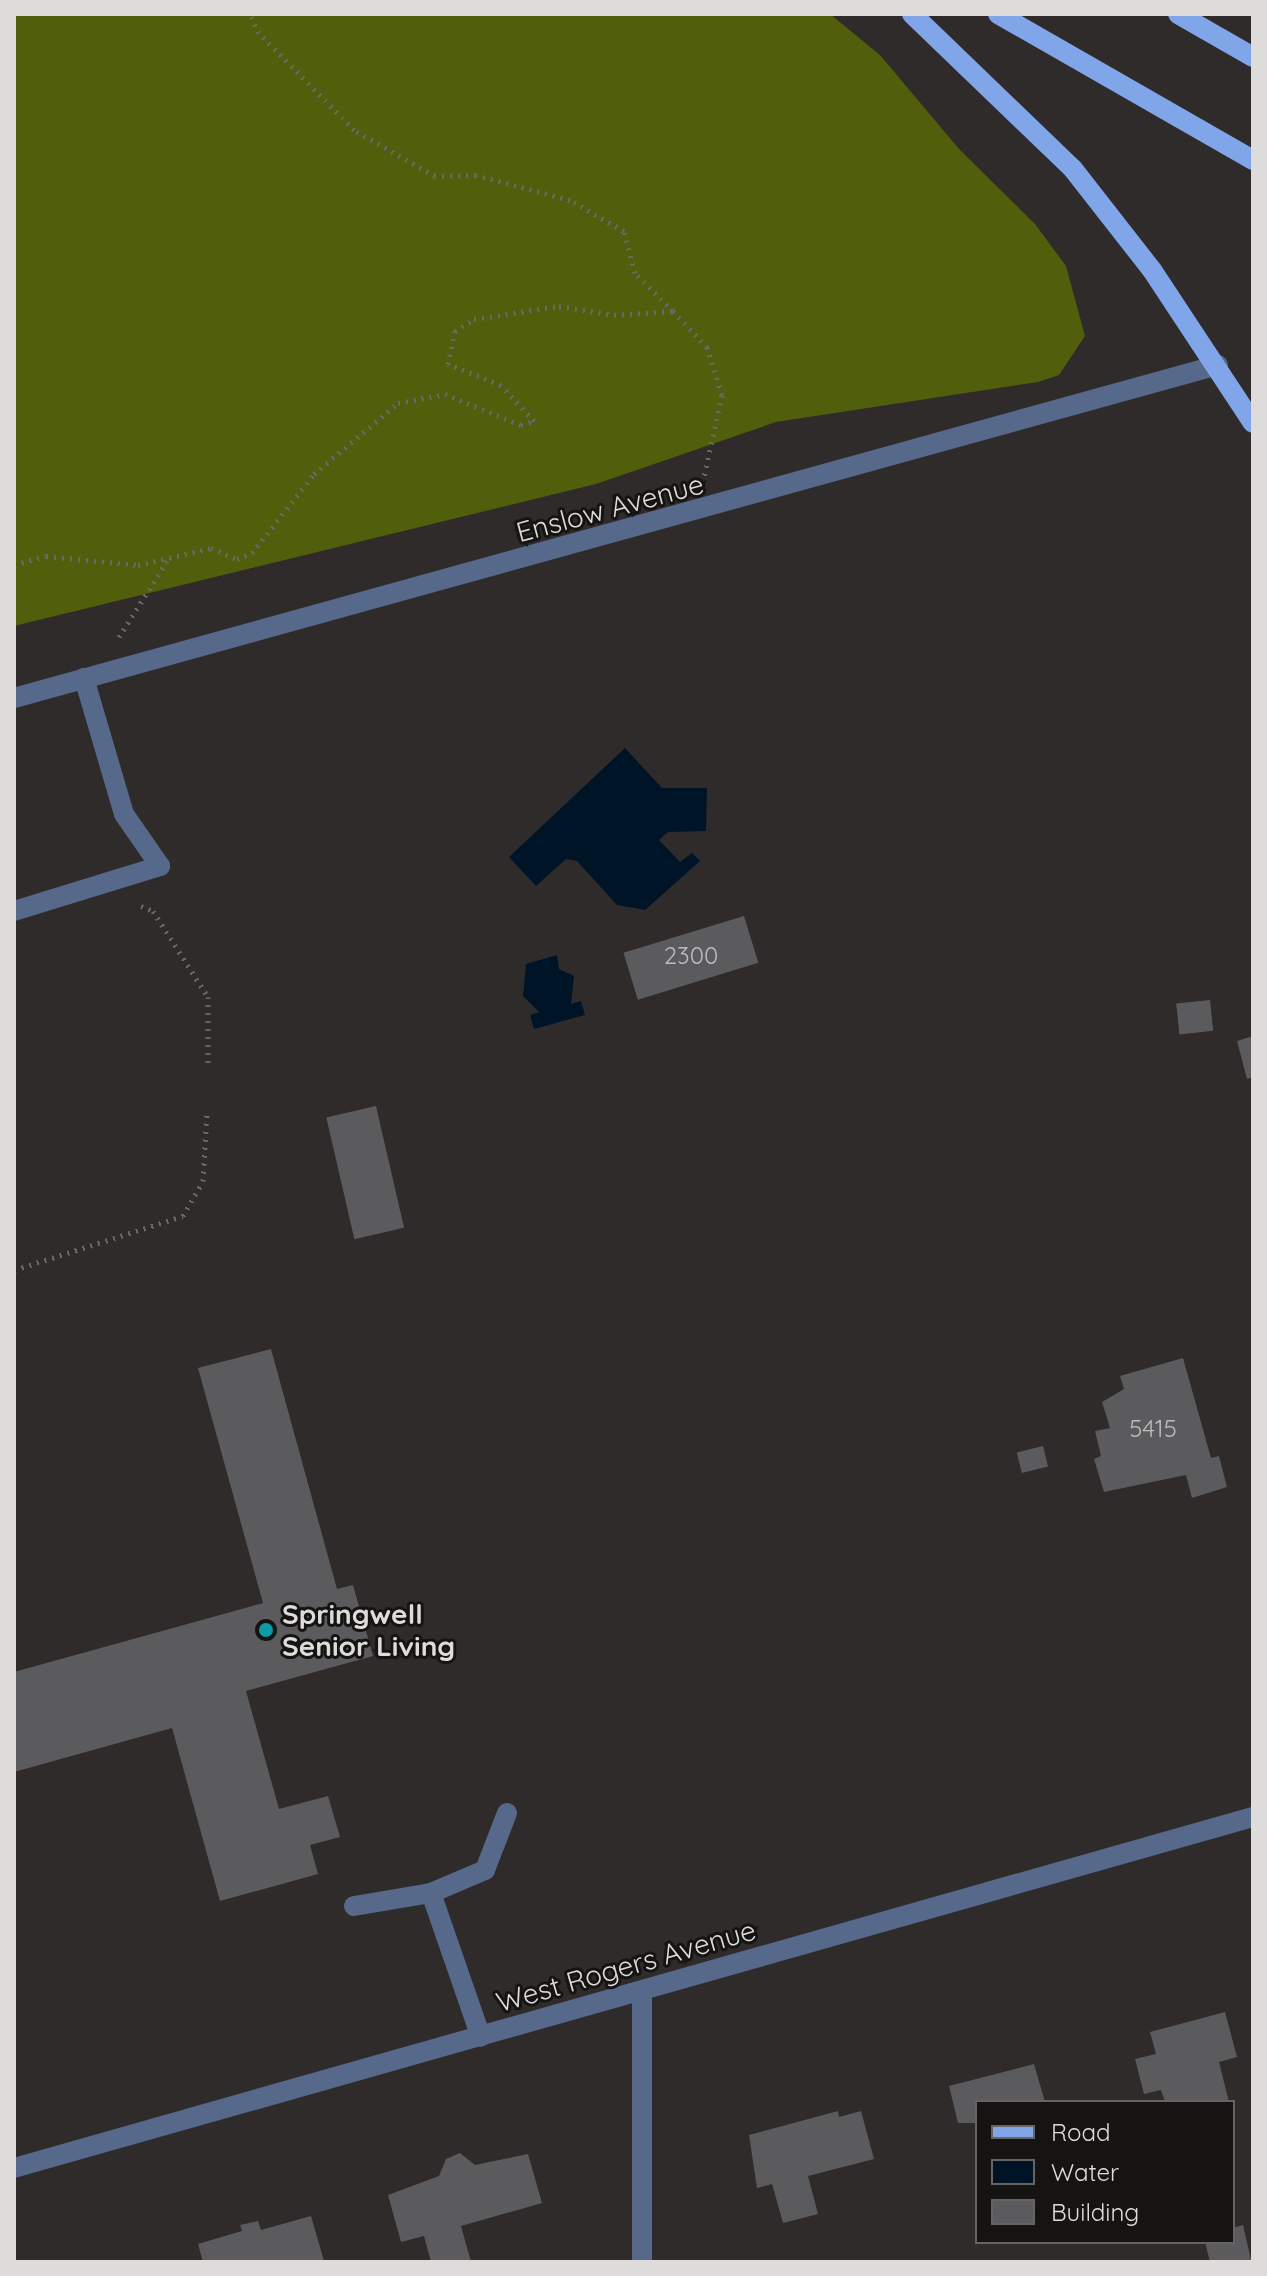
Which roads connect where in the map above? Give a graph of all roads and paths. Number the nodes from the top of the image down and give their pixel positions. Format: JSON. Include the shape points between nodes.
{"nodes":[{"id":1,"x":250,"y":14,"type":"edge"},
{"id":2,"x":912,"y":14,"type":"edge"},
{"id":3,"x":998,"y":14,"type":"edge"},
{"id":4,"x":1178,"y":14,"type":"edge"},
{"id":5,"x":1253,"y":57,"type":"edge"},
{"id":6,"x":1253,"y":160,"type":"edge"},
{"id":7,"x":673,"y":311,"type":"junction"},
{"id":8,"x":1218,"y":365,"type":"junction"},
{"id":9,"x":1253,"y":423,"type":"edge"},
{"id":10,"x":694,"y":515,"type":"junction"},
{"id":11,"x":167,"y":560,"type":"junction"},
{"id":12,"x":14,"y":565,"type":"edge"},
{"id":13,"x":90,"y":676,"type":"junction"},
{"id":14,"x":14,"y":698,"type":"edge"},
{"id":15,"x":134,"y":906,"type":"dead end"},
{"id":16,"x":14,"y":911,"type":"edge"},
{"id":17,"x":208,"y":1066,"type":"dead end"},
{"id":18,"x":207,"y":1112,"type":"dead end"},
{"id":19,"x":14,"y":1270,"type":"edge"},
{"id":20,"x":507,"y":1813,"type":"dead end"},
{"id":21,"x":1253,"y":1817,"type":"edge"},
{"id":22,"x":431,"y":1893,"type":"junction"},
{"id":23,"x":354,"y":1906,"type":"dead end"},
{"id":24,"x":642,"y":1992,"type":"junction"},
{"id":25,"x":481,"y":2037,"type":"junction"},
{"id":26,"x":14,"y":2168,"type":"edge"},
{"id":27,"x":642,"y":2262,"type":"edge"}],
"edges":[{"from":1,"to":7,"type":"path","via":[[259,33],[354,130],[435,176],[476,175],[570,200],[624,231],[635,273]]},
{"from":2,"to":8,"type":"main road","via":[[1073,169]]},
{"from":3,"to":6,"type":"main road"},
{"from":4,"to":5,"type":"main road"},
{"from":7,"to":10,"type":"path","via":[[707,347],[722,395]]},
{"from":7,"to":11,"type":"path","via":[[614,315],[559,306],[474,319],[455,331],[448,364],[501,385],[534,421],[521,425],[445,394],[398,403],[314,474],[252,553],[237,559],[211,548]]},
{"from":8,"to":9,"type":"main road"},
{"from":8,"to":10,"type":"street","name":"Enslow Avenue"},
{"from":10,"to":13,"type":"street","name":"Enslow Avenue"},
{"from":11,"to":12,"type":"path","via":[[138,565],[46,556]]},
{"from":11,"to":13,"type":"path"},
{"from":13,"to":14,"type":"street","name":"Enslow Avenue"},
{"from":13,"to":16,"type":"street","via":[[124,814],[160,866]]},
{"from":15,"to":17,"type":"path","via":[[153,911],[200,978],[212,1018]]},
{"from":18,"to":19,"type":"path","via":[[203,1181],[183,1216]]},
{"from":20,"to":22,"type":"street","via":[[485,1870]]},
{"from":21,"to":24,"type":"street","name":"West Rogers Avenue"},
{"from":22,"to":23,"type":"street"},
{"from":22,"to":25,"type":"street"},
{"from":24,"to":25,"type":"street","name":"West Rogers Avenue"},
{"from":24,"to":27,"type":"street"},
{"from":25,"to":26,"type":"street","name":"West Rogers Avenue"}]}
